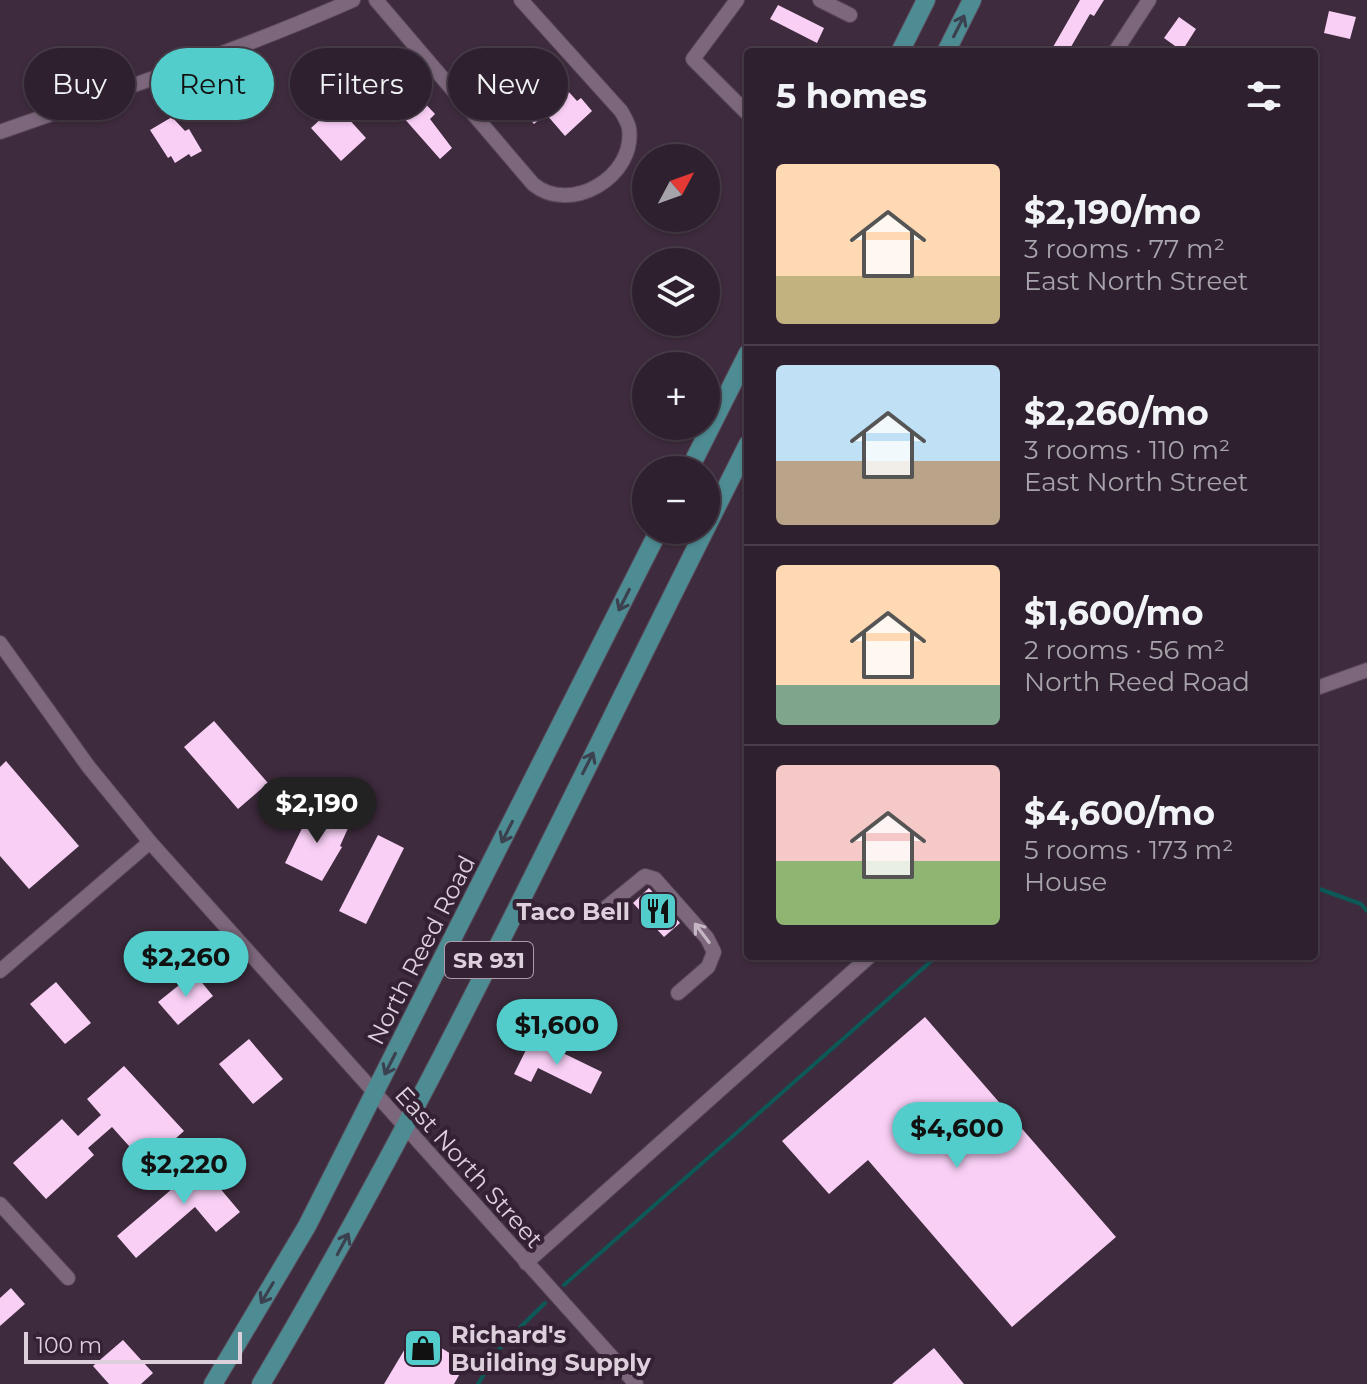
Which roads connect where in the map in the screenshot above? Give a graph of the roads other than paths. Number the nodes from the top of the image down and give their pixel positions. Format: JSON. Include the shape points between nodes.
{"nodes":[{"id":1,"x":353,"y":0,"type":"edge"},
{"id":2,"x":376,"y":0,"type":"edge"},
{"id":3,"x":521,"y":0,"type":"edge"},
{"id":4,"x":737,"y":0,"type":"edge"},
{"id":5,"x":820,"y":0,"type":"edge"},
{"id":6,"x":926,"y":0,"type":"edge"},
{"id":7,"x":972,"y":0,"type":"edge"},
{"id":8,"x":1149,"y":0,"type":"edge"},
{"id":9,"x":850,"y":15,"type":"dead end"},
{"id":10,"x":902,"y":48,"type":"edge"},
{"id":11,"x":948,"y":48,"type":"edge"},
{"id":12,"x":1118,"y":48,"type":"edge"},
{"id":13,"x":744,"y":110,"type":"edge"},
{"id":14,"x":0,"y":132,"type":"edge"},
{"id":15,"x":744,"y":361,"type":"edge"},
{"id":16,"x":744,"y":452,"type":"edge"},
{"id":17,"x":696,"y":456,"type":"edge"},
{"id":18,"x":720,"y":499,"type":"edge"},
{"id":19,"x":652,"y":544,"type":"edge"},
{"id":20,"x":697,"y":544,"type":"edge"},
{"id":21,"x":0,"y":643,"type":"edge"},
{"id":22,"x":1367,"y":670,"type":"edge"},
{"id":23,"x":1318,"y":688,"type":"edge"},
{"id":24,"x":150,"y":842,"type":"junction"},
{"id":25,"x":597,"y":915,"type":"dead end"},
{"id":26,"x":866,"y":960,"type":"edge"},
{"id":27,"x":0,"y":971,"type":"edge"},
{"id":28,"x":678,"y":993,"type":"dead end"},
{"id":29,"x":375,"y":1095,"type":"junction"},
{"id":30,"x":405,"y":1128,"type":"junction"},
{"id":31,"x":0,"y":1204,"type":"edge"},
{"id":32,"x":526,"y":1263,"type":"junction"},
{"id":33,"x":68,"y":1278,"type":"dead end"},
{"id":34,"x":213,"y":1384,"type":"edge"},
{"id":35,"x":261,"y":1384,"type":"edge"},
{"id":36,"x":636,"y":1384,"type":"edge"}],
"edges":[{"from":1,"to":14,"type":"street","via":[[197,63]]},
{"from":2,"to":3,"type":"street","via":[[533,184],[553,196],[580,195],[618,168],[629,127],[621,111]]},
{"from":4,"to":13,"type":"street","via":[[693,59]]},
{"from":5,"to":9,"type":"street"},
{"from":6,"to":10,"type":"main road"},
{"from":11,"to":7,"type":"main road","one_way":true},
{"from":8,"to":12,"type":"street"},
{"from":15,"to":17,"type":"main road"},
{"from":16,"to":18,"type":"main road","number":"SR 931"},
{"from":19,"to":29,"type":"main road","name":"North Reed Road","number":"SR 931","one_way":true},
{"from":30,"to":20,"type":"main road","number":"SR 931","one_way":true},
{"from":21,"to":24,"type":"street","name":"East North Street"},
{"from":22,"to":23,"type":"street"},
{"from":24,"to":27,"type":"street"},
{"from":24,"to":29,"type":"street","name":"East North Street"},
{"from":28,"to":25,"type":"street","one_way":true,"via":[[708,967],[714,952],[655,879],[645,876],[635,882]]},
{"from":26,"to":32,"type":"street"},
{"from":29,"to":30,"type":"street","name":"East North Street"},
{"from":29,"to":34,"type":"main road","name":"North Reed Road","number":"SR 931","one_way":true,"via":[[307,1226]]},
{"from":30,"to":32,"type":"street","name":"East North Street"},
{"from":35,"to":30,"type":"main road","number":"SR 931","one_way":true},
{"from":31,"to":33,"type":"street"},
{"from":32,"to":36,"type":"street","name":"East North Street"}]}
